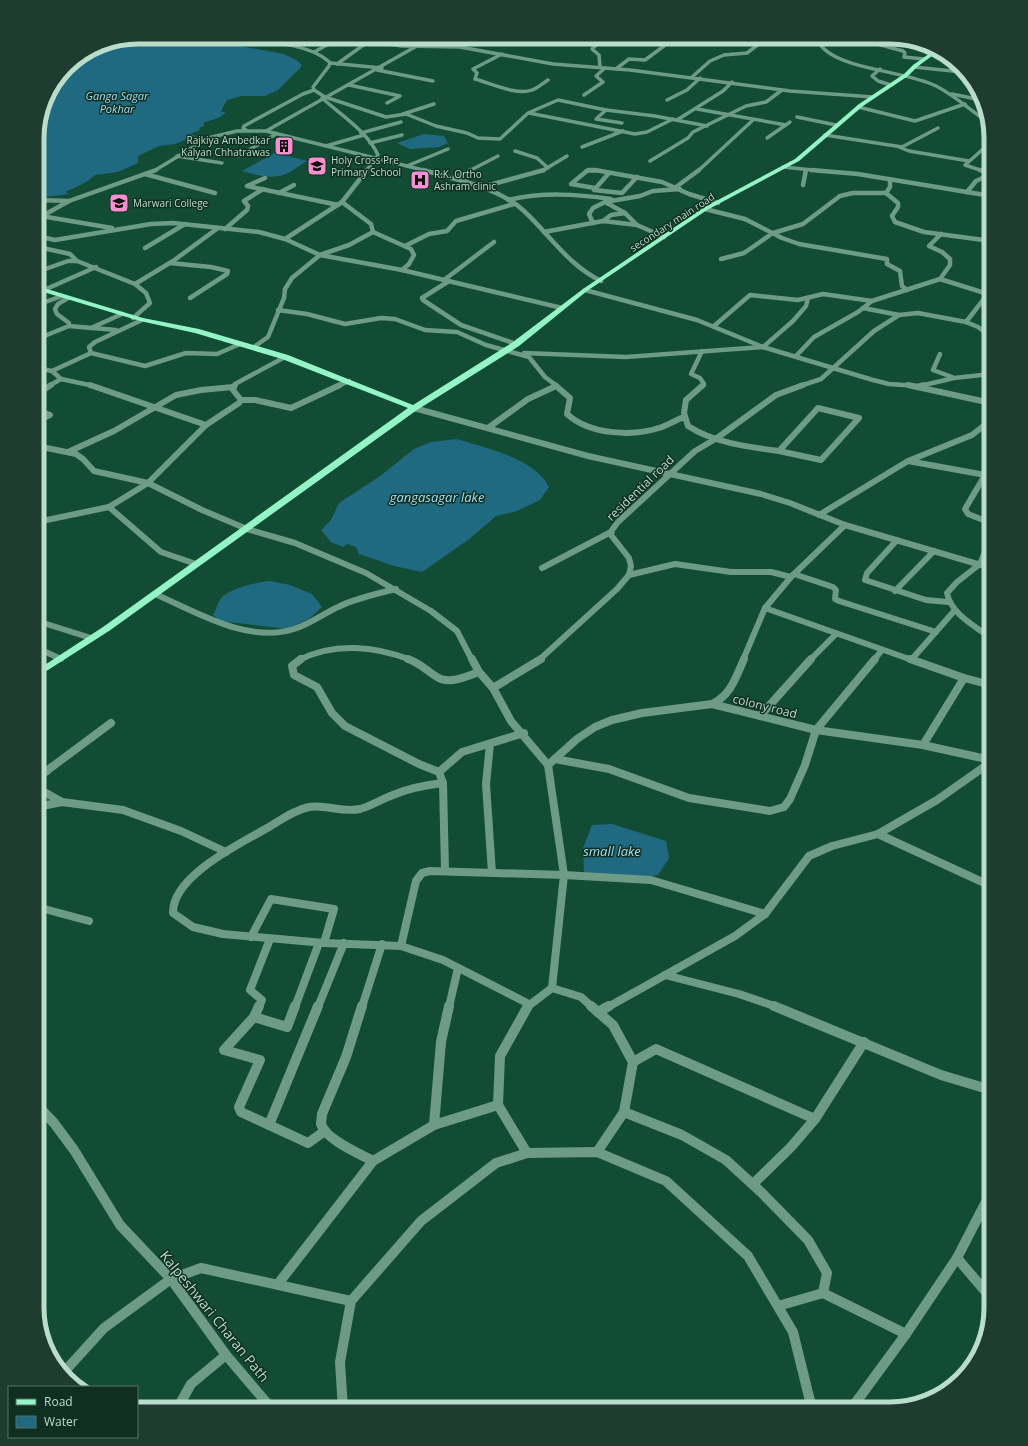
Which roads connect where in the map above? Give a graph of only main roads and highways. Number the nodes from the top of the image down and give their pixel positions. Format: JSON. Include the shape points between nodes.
{"nodes":[{"id":1,"x":932,"y":54,"type":"edge"},
{"id":2,"x":44,"y":290,"type":"edge"},
{"id":3,"x":414,"y":408,"type":"junction"},
{"id":4,"x":44,"y":670,"type":"edge"}],
"edges":[{"from":1,"to":3,"type":"main road","name":"secondary main road","via":[[906,75],[858,107],[797,160],[705,209],[585,290],[516,344]]},
{"from":2,"to":3,"type":"main road","via":[[133,318],[196,331],[254,347],[349,381]]},
{"from":3,"to":4,"type":"main road","name":"secondary main road","via":[[106,629]]}]}
